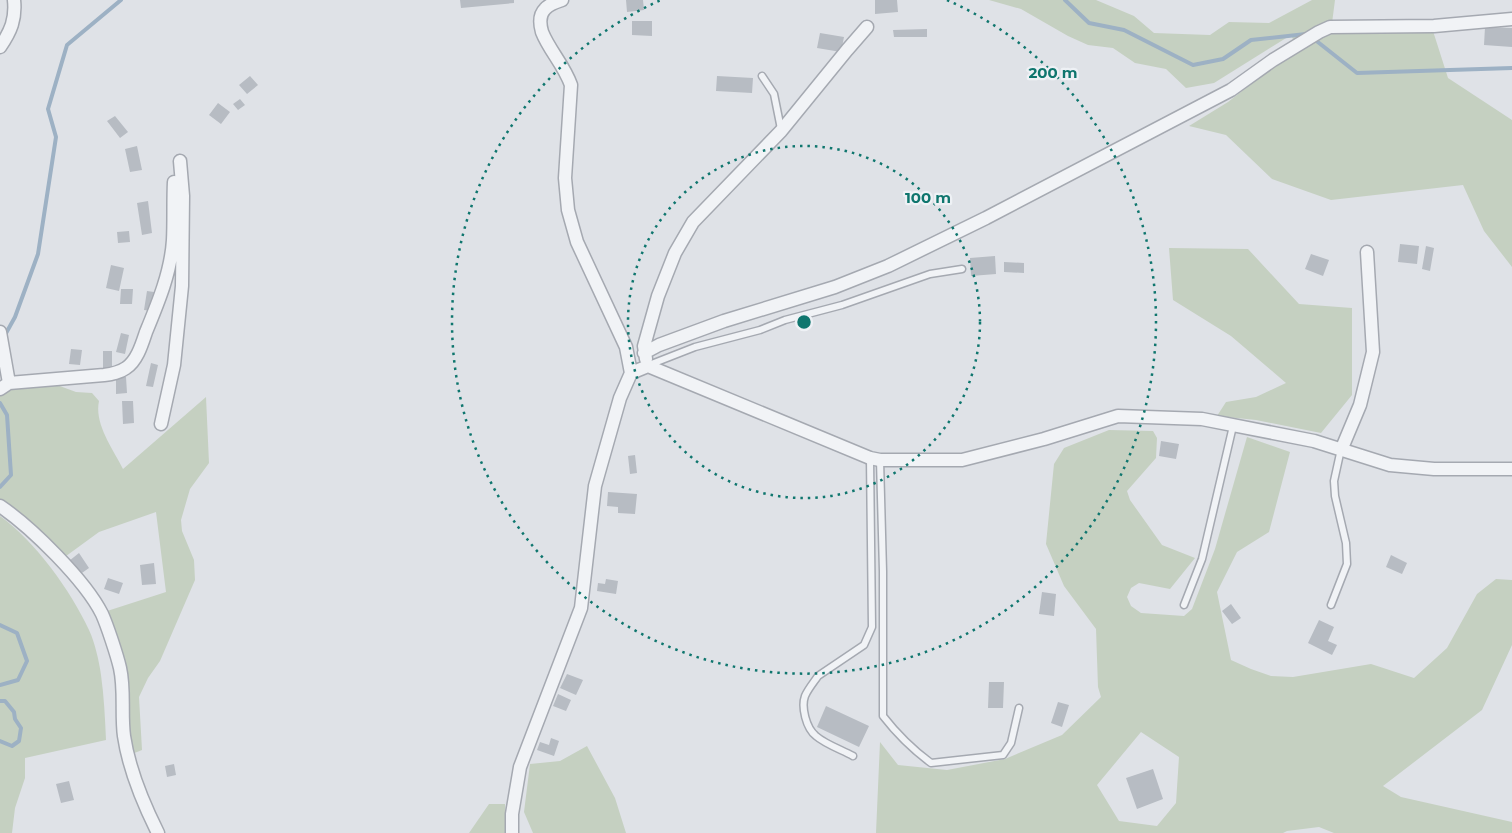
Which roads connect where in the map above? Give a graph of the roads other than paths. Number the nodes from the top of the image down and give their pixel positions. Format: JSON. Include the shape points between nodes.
{"nodes":[{"id":1,"x":14,"y":0,"type":"edge"},
{"id":2,"x":562,"y":0,"type":"edge"},
{"id":3,"x":1512,"y":19,"type":"edge"},
{"id":4,"x":867,"y":27,"type":"dead end"},
{"id":5,"x":0,"y":47,"type":"edge"},
{"id":6,"x":762,"y":76,"type":"dead end"},
{"id":7,"x":781,"y":131,"type":"junction"},
{"id":8,"x":180,"y":161,"type":"dead end"},
{"id":9,"x":174,"y":182,"type":"dead end"},
{"id":10,"x":1367,"y":252,"type":"dead end"},
{"id":11,"x":962,"y":269,"type":"dead end"},
{"id":12,"x":0,"y":332,"type":"edge"},
{"id":13,"x":644,"y":353,"type":"junction"},
{"id":14,"x":648,"y":366,"type":"junction"},
{"id":15,"x":631,"y":373,"type":"junction"},
{"id":16,"x":4,"y":387,"type":"edge"},
{"id":17,"x":161,"y":424,"type":"dead end"},
{"id":18,"x":1233,"y":426,"type":"junction"},
{"id":19,"x":1342,"y":448,"type":"junction"},
{"id":20,"x":875,"y":459,"type":"junction"},
{"id":21,"x":1512,"y":469,"type":"edge"},
{"id":22,"x":1,"y":507,"type":"edge"},
{"id":23,"x":1184,"y":605,"type":"dead end"},
{"id":24,"x":1331,"y":605,"type":"dead end"},
{"id":25,"x":1019,"y":708,"type":"dead end"},
{"id":26,"x":853,"y":756,"type":"dead end"},
{"id":27,"x":158,"y":833,"type":"edge"},
{"id":28,"x":512,"y":833,"type":"edge"}],
"edges":[{"from":1,"to":5,"type":"street","via":[[12,28]]},
{"from":2,"to":15,"type":"street","via":[[545,8],[540,22],[542,32],[571,85],[565,178],[568,210],[577,242],[626,347]]},
{"from":3,"to":13,"type":"street","via":[[1434,26],[1330,27],[1273,60],[1231,90],[888,266],[835,287],[659,344]]},
{"from":4,"to":7,"type":"street"},
{"from":6,"to":7,"type":"lane","via":[[774,94]]},
{"from":7,"to":13,"type":"street","via":[[692,222],[675,253],[658,296]]},
{"from":8,"to":17,"type":"street","via":[[182,286],[174,364]]},
{"from":9,"to":16,"type":"street","via":[[173,242],[169,265],[161,295],[132,363],[118,373]]},
{"from":10,"to":19,"type":"street","via":[[1373,352],[1360,405]]},
{"from":11,"to":14,"type":"lane","via":[[930,274],[842,305],[695,347]]},
{"from":12,"to":16,"type":"street"},
{"from":13,"to":14,"type":"street"},
{"from":14,"to":15,"type":"street"},
{"from":14,"to":20,"type":"street"},
{"from":15,"to":28,"type":"street","via":[[620,398],[595,486],[581,608],[520,767]]},
{"from":18,"to":19,"type":"street"},
{"from":18,"to":20,"type":"street","via":[[1202,419],[1118,416],[962,460]]},
{"from":18,"to":23,"type":"lane","via":[[1202,558]]},
{"from":19,"to":21,"type":"street","via":[[1390,465],[1434,469]]},
{"from":19,"to":24,"type":"lane","via":[[1334,481],[1346,543],[1346,564]]},
{"from":20,"to":25,"type":"lane","via":[[883,570],[883,716],[911,748],[931,763],[1003,755],[1011,743]]},
{"from":20,"to":26,"type":"lane","via":[[872,626],[864,645],[818,676],[805,696],[804,709],[807,723],[815,736]]},
{"from":22,"to":27,"type":"street","via":[[59,558],[102,614],[120,668],[124,737],[145,807]]}]}
